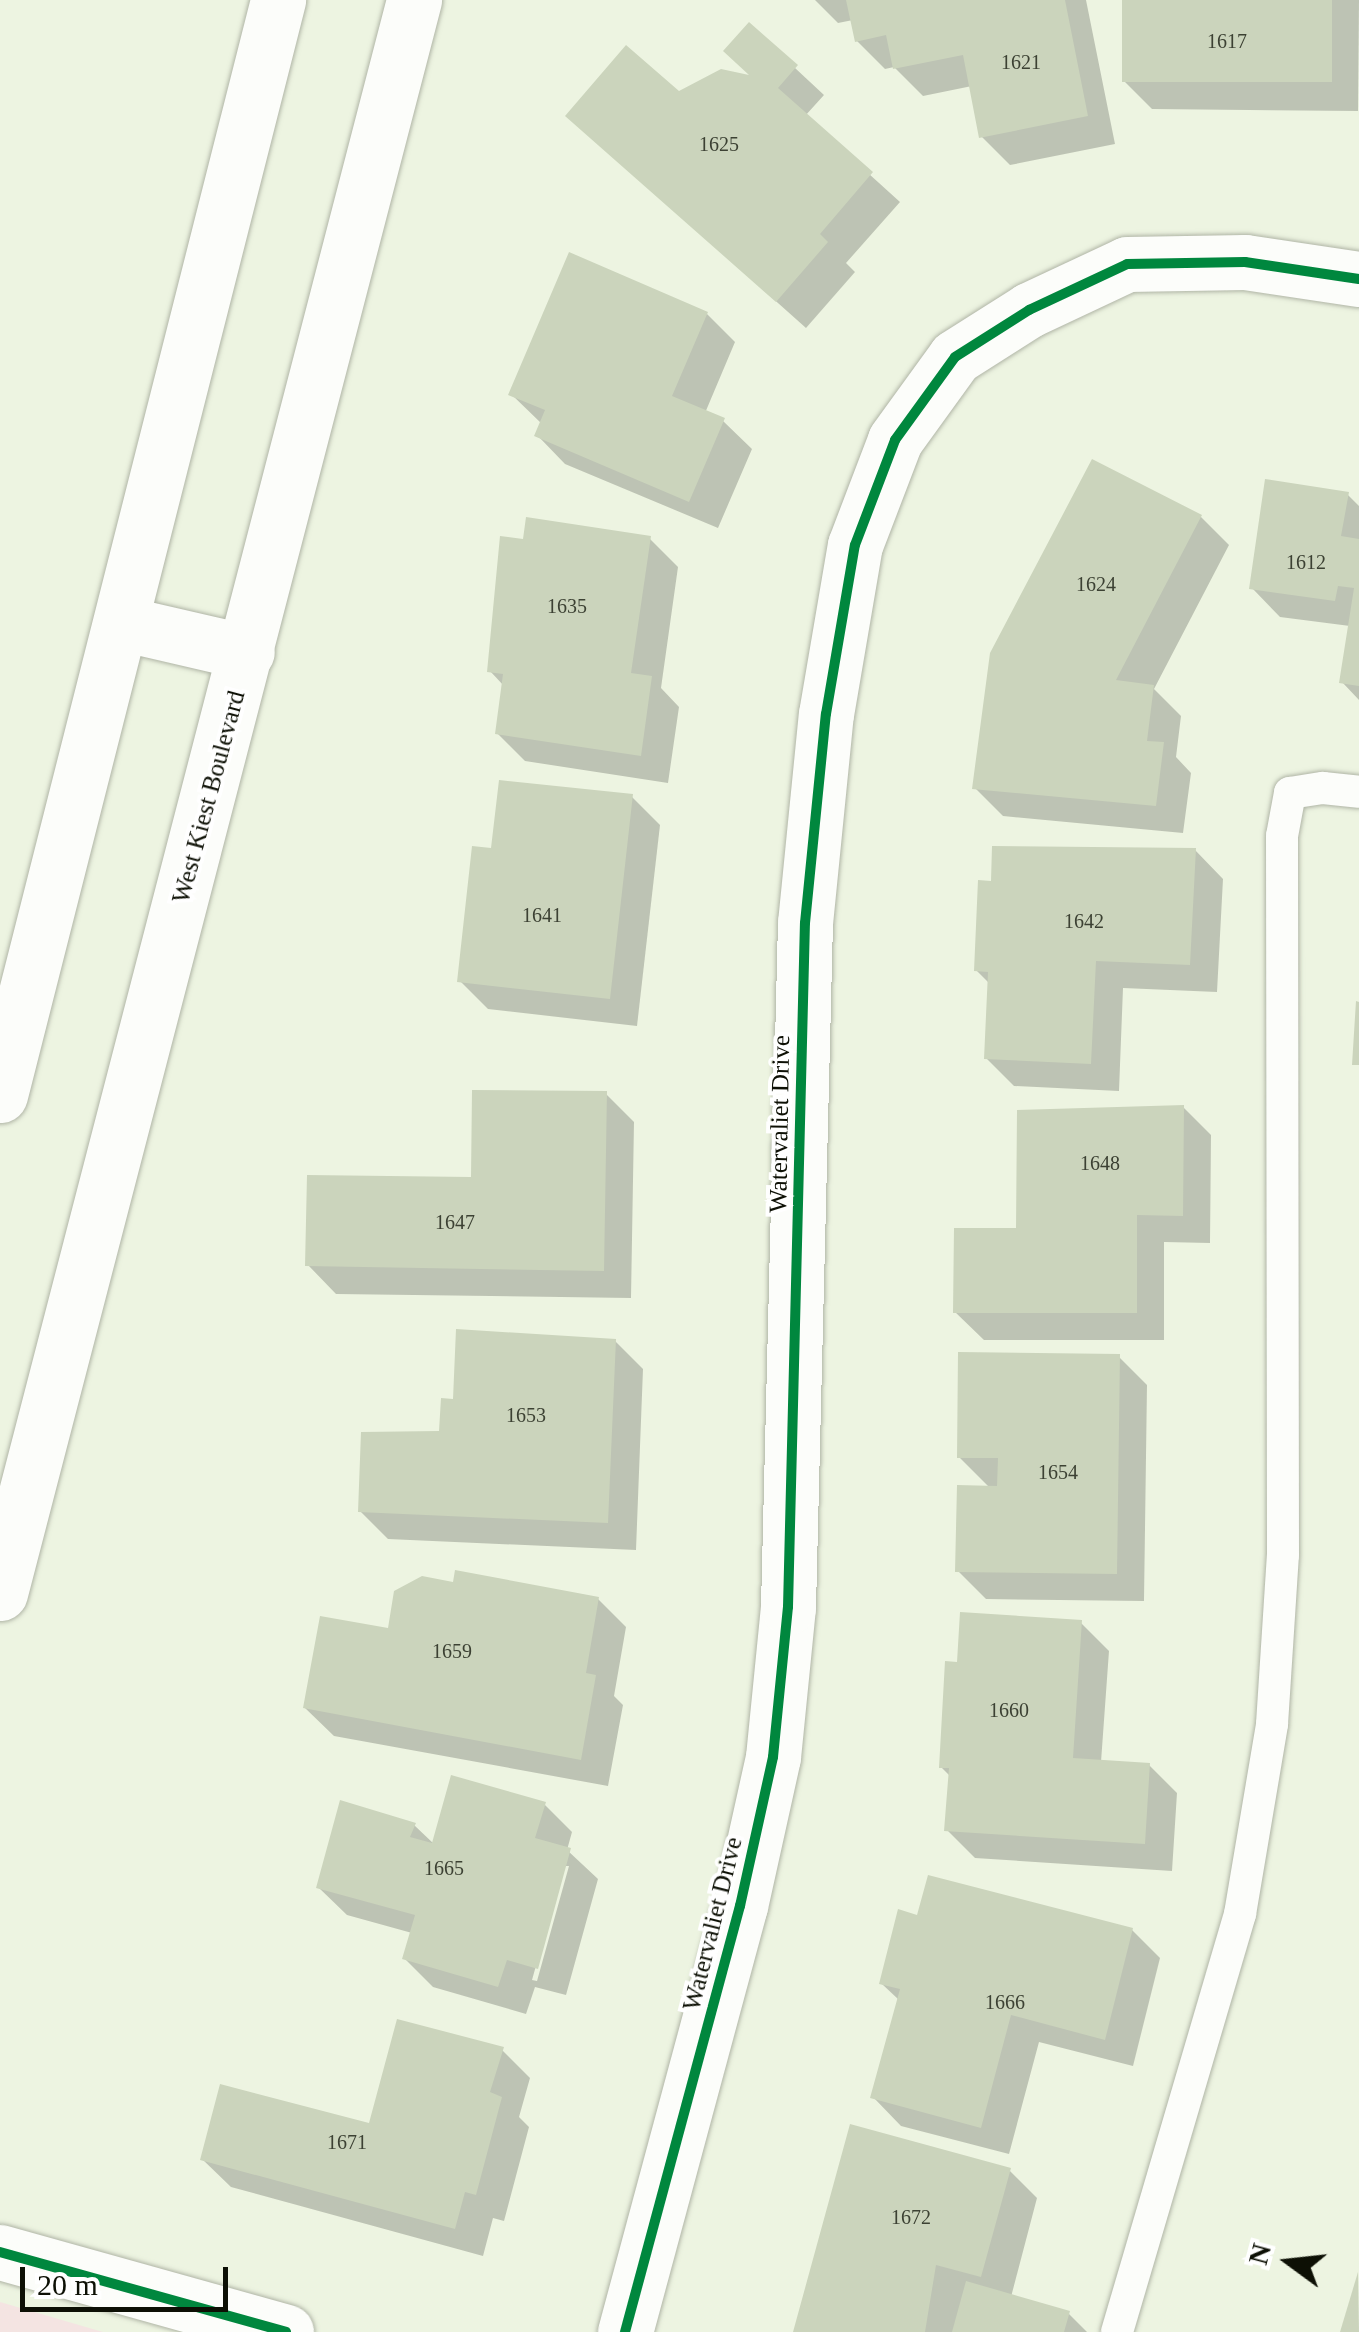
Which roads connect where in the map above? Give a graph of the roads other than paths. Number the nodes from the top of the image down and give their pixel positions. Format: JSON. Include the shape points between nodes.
{"nodes":[{"id":1,"x":278,"y":0,"type":"edge"},
{"id":2,"x":414,"y":0,"type":"edge"},
{"id":3,"x":1359,"y":279,"type":"edge"},
{"id":4,"x":121,"y":623,"type":"junction"},
{"id":5,"x":247,"y":652,"type":"junction"},
{"id":6,"x":1359,"y":792,"type":"edge"},
{"id":7,"x":0,"y":1095,"type":"edge"},
{"id":8,"x":0,"y":1592,"type":"edge"},
{"id":9,"x":0,"y":2252,"type":"edge"},
{"id":10,"x":286,"y":2332,"type":"edge"},
{"id":11,"x":625,"y":2332,"type":"edge"},
{"id":12,"x":1116,"y":2332,"type":"edge"}],
"edges":[{"from":1,"to":4,"type":"main road"},
{"from":2,"to":5,"type":"main road","name":"West Kiest Boulevard"},
{"from":3,"to":11,"type":"main road","name":"Watervaliet Drive","via":[[1245,262],[1127,264],[1029,310],[945,371],[895,440],[855,545],[826,714],[805,923],[788,1607],[773,1756],[740,1906]]},
{"from":4,"to":5,"type":"main road"},
{"from":4,"to":7,"type":"main road"},
{"from":5,"to":8,"type":"main road","name":"West Kiest Boulevard"},
{"from":6,"to":12,"type":"lane","via":[[1323,788],[1290,794],[1282,836],[1283,1535],[1272,1724],[1240,1914]]},
{"from":9,"to":10,"type":"main road"}]}
